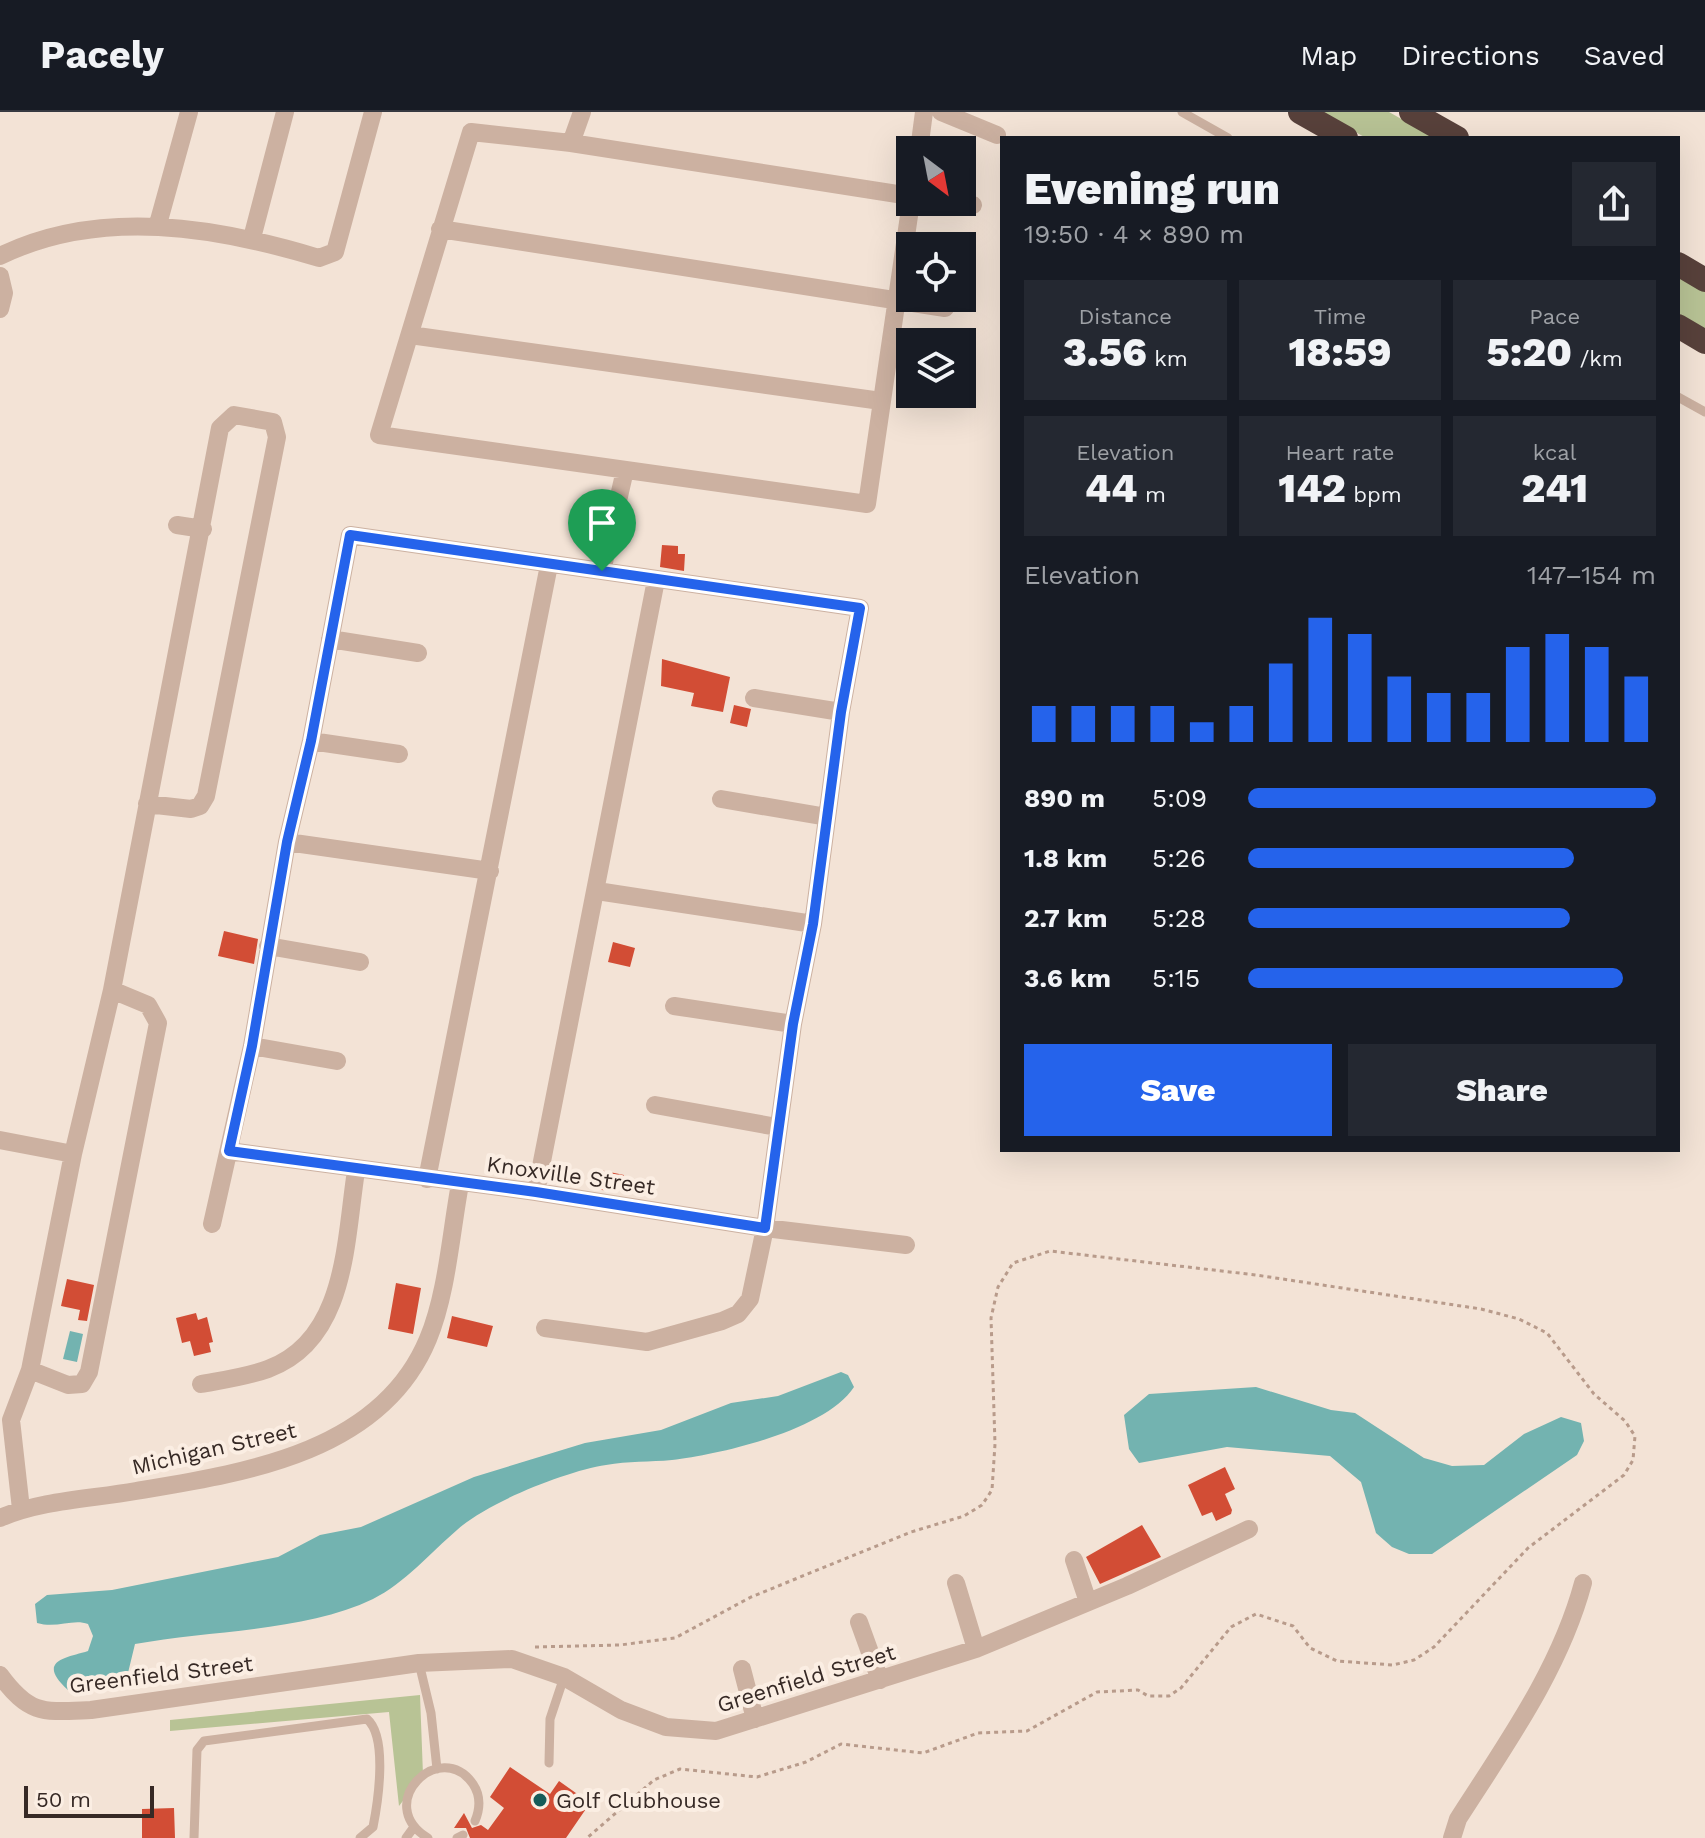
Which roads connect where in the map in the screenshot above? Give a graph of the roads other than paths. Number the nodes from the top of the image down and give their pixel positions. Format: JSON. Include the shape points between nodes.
{"nodes":[{"id":1,"x":189,"y":112,"type":"edge"},
{"id":2,"x":285,"y":112,"type":"edge"},
{"id":3,"x":373,"y":112,"type":"edge"},
{"id":4,"x":582,"y":112,"type":"edge"},
{"id":5,"x":924,"y":112,"type":"edge"},
{"id":6,"x":941,"y":112,"type":"edge"},
{"id":7,"x":1182,"y":112,"type":"edge"},
{"id":8,"x":1300,"y":112,"type":"edge"},
{"id":9,"x":1411,"y":112,"type":"edge"},
{"id":10,"x":997,"y":135,"type":"dead end"},
{"id":11,"x":921,"y":136,"type":"edge"},
{"id":12,"x":1224,"y":136,"type":"edge"},
{"id":13,"x":1342,"y":136,"type":"edge"},
{"id":14,"x":1453,"y":136,"type":"edge"},
{"id":15,"x":571,"y":143,"type":"junction"},
{"id":16,"x":896,"y":197,"type":"edge"},
{"id":17,"x":158,"y":224,"type":"junction"},
{"id":18,"x":440,"y":229,"type":"junction"},
{"id":19,"x":252,"y":238,"type":"junction"},
{"id":20,"x":0,"y":256,"type":"edge"},
{"id":21,"x":1680,"y":265,"type":"edge"},
{"id":22,"x":0,"y":276,"type":"edge"},
{"id":23,"x":1705,"y":280,"type":"edge"},
{"id":24,"x":896,"y":301,"type":"edge"},
{"id":25,"x":0,"y":309,"type":"edge"},
{"id":26,"x":897,"y":312,"type":"edge"},
{"id":27,"x":1680,"y":327,"type":"edge"},
{"id":28,"x":410,"y":335,"type":"junction"},
{"id":29,"x":1705,"y":342,"type":"edge"},
{"id":30,"x":1680,"y":398,"type":"edge"},
{"id":31,"x":881,"y":401,"type":"junction"},
{"id":32,"x":1705,"y":412,"type":"edge"},
{"id":33,"x":625,"y":470,"type":"junction"},
{"id":34,"x":177,"y":525,"type":"dead end"},
{"id":35,"x":203,"y":529,"type":"junction"},
{"id":36,"x":549,"y":565,"type":"junction"},
{"id":37,"x":602,"y":571,"type":"junction"},
{"id":38,"x":656,"y":580,"type":"junction"},
{"id":39,"x":330,"y":639,"type":"junction"},
{"id":40,"x":418,"y":653,"type":"dead end"},
{"id":41,"x":754,"y":698,"type":"dead end"},
{"id":42,"x":841,"y":712,"type":"junction"},
{"id":43,"x":311,"y":741,"type":"junction"},
{"id":44,"x":399,"y":754,"type":"dead end"},
{"id":45,"x":721,"y":799,"type":"dead end"},
{"id":46,"x":147,"y":804,"type":"junction"},
{"id":47,"x":827,"y":817,"type":"junction"},
{"id":48,"x":287,"y":842,"type":"junction"},
{"id":49,"x":490,"y":871,"type":"junction"},
{"id":50,"x":597,"y":891,"type":"junction"},
{"id":51,"x":813,"y":924,"type":"junction"},
{"id":52,"x":268,"y":946,"type":"junction"},
{"id":53,"x":360,"y":962,"type":"dead end"},
{"id":54,"x":112,"y":990,"type":"junction"},
{"id":55,"x":674,"y":1006,"type":"dead end"},
{"id":56,"x":793,"y":1024,"type":"junction"},
{"id":57,"x":252,"y":1046,"type":"junction"},
{"id":58,"x":337,"y":1061,"type":"dead end"},
{"id":59,"x":655,"y":1105,"type":"dead end"},
{"id":60,"x":777,"y":1127,"type":"junction"},
{"id":61,"x":0,"y":1140,"type":"edge"},
{"id":62,"x":229,"y":1151,"type":"junction"},
{"id":63,"x":73,"y":1154,"type":"junction"},
{"id":64,"x":356,"y":1171,"type":"junction"},
{"id":65,"x":427,"y":1179,"type":"junction"},
{"id":66,"x":460,"y":1184,"type":"junction"},
{"id":67,"x":536,"y":1192,"type":"junction"},
{"id":68,"x":212,"y":1224,"type":"dead end"},
{"id":69,"x":765,"y":1228,"type":"junction"},
{"id":70,"x":906,"y":1245,"type":"dead end"},
{"id":71,"x":545,"y":1328,"type":"dead end"},
{"id":72,"x":30,"y":1370,"type":"junction"},
{"id":73,"x":201,"y":1384,"type":"dead end"},
{"id":74,"x":6,"y":1419,"type":"edge"},
{"id":75,"x":21,"y":1509,"type":"junction"},
{"id":76,"x":0,"y":1518,"type":"edge"},
{"id":77,"x":1249,"y":1529,"type":"dead end"},
{"id":78,"x":1074,"y":1560,"type":"dead end"},
{"id":79,"x":956,"y":1583,"type":"dead end"},
{"id":80,"x":1583,"y":1583,"type":"dead end"},
{"id":81,"x":1088,"y":1602,"type":"junction"},
{"id":82,"x":859,"y":1622,"type":"dead end"},
{"id":83,"x":976,"y":1649,"type":"junction"},
{"id":84,"x":419,"y":1663,"type":"junction"},
{"id":85,"x":742,"y":1669,"type":"dead end"},
{"id":86,"x":0,"y":1675,"type":"edge"},
{"id":87,"x":564,"y":1677,"type":"junction"},
{"id":88,"x":880,"y":1680,"type":"junction"},
{"id":89,"x":755,"y":1719,"type":"junction"},
{"id":90,"x":549,"y":1763,"type":"dead end"},
{"id":91,"x":437,"y":1769,"type":"junction"},
{"id":92,"x":475,"y":1821,"type":"dead end"},
{"id":93,"x":414,"y":1827,"type":"junction"},
{"id":94,"x":194,"y":1838,"type":"edge"},
{"id":95,"x":360,"y":1838,"type":"edge"},
{"id":96,"x":406,"y":1838,"type":"edge"},
{"id":97,"x":428,"y":1838,"type":"edge"},
{"id":98,"x":1452,"y":1838,"type":"edge"}],
"edges":[{"from":1,"to":17,"type":"street"},
{"from":2,"to":19,"type":"street"},
{"from":3,"to":19,"type":"street","via":[[335,252],[319,258]]},
{"from":4,"to":15,"type":"street"},
{"from":5,"to":11,"type":"street"},
{"from":6,"to":10,"type":"street"},
{"from":7,"to":12,"type":"lane"},
{"from":8,"to":13,"type":"highway"},
{"from":9,"to":14,"type":"highway"},
{"from":15,"to":16,"type":"street"},
{"from":15,"to":18,"type":"street","via":[[471,132]]},
{"from":17,"to":19,"type":"street"},
{"from":17,"to":20,"type":"street","via":[[27,243]]},
{"from":18,"to":24,"type":"street"},
{"from":18,"to":28,"type":"street"},
{"from":21,"to":23,"type":"highway"},
{"from":22,"to":25,"type":"street"},
{"from":26,"to":31,"type":"street"},
{"from":27,"to":29,"type":"highway"},
{"from":28,"to":31,"type":"street"},
{"from":28,"to":33,"type":"street","via":[[379,435]]},
{"from":30,"to":32,"type":"lane"},
{"from":31,"to":33,"type":"street","via":[[867,504]]},
{"from":33,"to":37,"type":"street"},
{"from":34,"to":35,"type":"street"},
{"from":35,"to":46,"type":"street"},
{"from":35,"to":46,"type":"street","via":[[220,428],[234,415],[273,422],[277,437],[206,796],[191,809]]},
{"from":36,"to":37,"type":"street"},
{"from":36,"to":39,"type":"street","via":[[350,535]]},
{"from":36,"to":49,"type":"street"},
{"from":37,"to":38,"type":"street"},
{"from":38,"to":42,"type":"street","via":[[860,608]]},
{"from":38,"to":50,"type":"street"},
{"from":39,"to":40,"type":"street"},
{"from":39,"to":43,"type":"street"},
{"from":41,"to":42,"type":"street"},
{"from":42,"to":47,"type":"street"},
{"from":43,"to":44,"type":"street"},
{"from":43,"to":48,"type":"street"},
{"from":45,"to":47,"type":"street"},
{"from":46,"to":54,"type":"street"},
{"from":47,"to":51,"type":"street"},
{"from":48,"to":49,"type":"street"},
{"from":48,"to":52,"type":"street"},
{"from":49,"to":65,"type":"street"},
{"from":50,"to":51,"type":"street"},
{"from":50,"to":67,"type":"street"},
{"from":51,"to":56,"type":"street"},
{"from":52,"to":53,"type":"street"},
{"from":52,"to":57,"type":"street"},
{"from":54,"to":63,"type":"street"},
{"from":54,"to":72,"type":"street","via":[[148,1005],[158,1023],[89,1372],[82,1384],[68,1385]]},
{"from":55,"to":56,"type":"street"},
{"from":56,"to":60,"type":"street"},
{"from":57,"to":58,"type":"street"},
{"from":57,"to":62,"type":"street"},
{"from":59,"to":60,"type":"street"},
{"from":60,"to":69,"type":"street"},
{"from":61,"to":63,"type":"street"},
{"from":62,"to":64,"type":"street","name":"Knoxville Street"},
{"from":62,"to":68,"type":"street"},
{"from":63,"to":72,"type":"street"},
{"from":64,"to":65,"type":"street","name":"Knoxville Street"},
{"from":64,"to":73,"type":"street","via":[[330,1314],[316,1334],[296,1354],[270,1368]]},
{"from":65,"to":66,"type":"street","name":"Knoxville Street"},
{"from":66,"to":67,"type":"street","name":"Knoxville Street"},
{"from":66,"to":75,"type":"street","name":"Michigan Street","via":[[429,1337],[410,1373],[356,1425],[288,1459],[140,1491]]},
{"from":67,"to":69,"type":"street","name":"Knoxville Street"},
{"from":69,"to":70,"type":"street","name":"Knoxville Street"},
{"from":69,"to":71,"type":"street","via":[[750,1299],[738,1314],[647,1342]]},
{"from":72,"to":74,"type":"street"},
{"from":74,"to":75,"type":"street"},
{"from":75,"to":76,"type":"street","name":"Michigan Street"},
{"from":77,"to":81,"type":"street","name":"Greenfield Street"},
{"from":78,"to":81,"type":"street"},
{"from":79,"to":83,"type":"street"},
{"from":80,"to":98,"type":"street","via":[[1574,1619],[1536,1695],[1458,1819]]},
{"from":81,"to":83,"type":"street","name":"Greenfield Street"},
{"from":82,"to":88,"type":"street"},
{"from":83,"to":88,"type":"street","name":"Greenfield Street"},
{"from":84,"to":86,"type":"street","name":"Greenfield Street","via":[[91,1710],[42,1712],[23,1703]]},
{"from":84,"to":87,"type":"street","name":"Greenfield Street","via":[[512,1659]]},
{"from":84,"to":91,"type":"lane"},
{"from":85,"to":89,"type":"street"},
{"from":87,"to":89,"type":"street","name":"Greenfield Street","via":[[621,1710],[666,1727],[716,1731]]},
{"from":87,"to":90,"type":"lane","via":[[550,1719]]},
{"from":88,"to":89,"type":"street","name":"Greenfield Street"},
{"from":91,"to":92,"type":"lane","via":[[456,1771],[471,1782],[479,1800]]},
{"from":91,"to":93,"type":"lane","via":[[420,1777],[409,1791],[407,1809]]},
{"from":93,"to":96,"type":"lane"},
{"from":93,"to":97,"type":"lane"},
{"from":94,"to":95,"type":"lane","via":[[197,1750],[204,1741],[367,1719],[376,1733],[380,1791],[373,1827]]}]}
